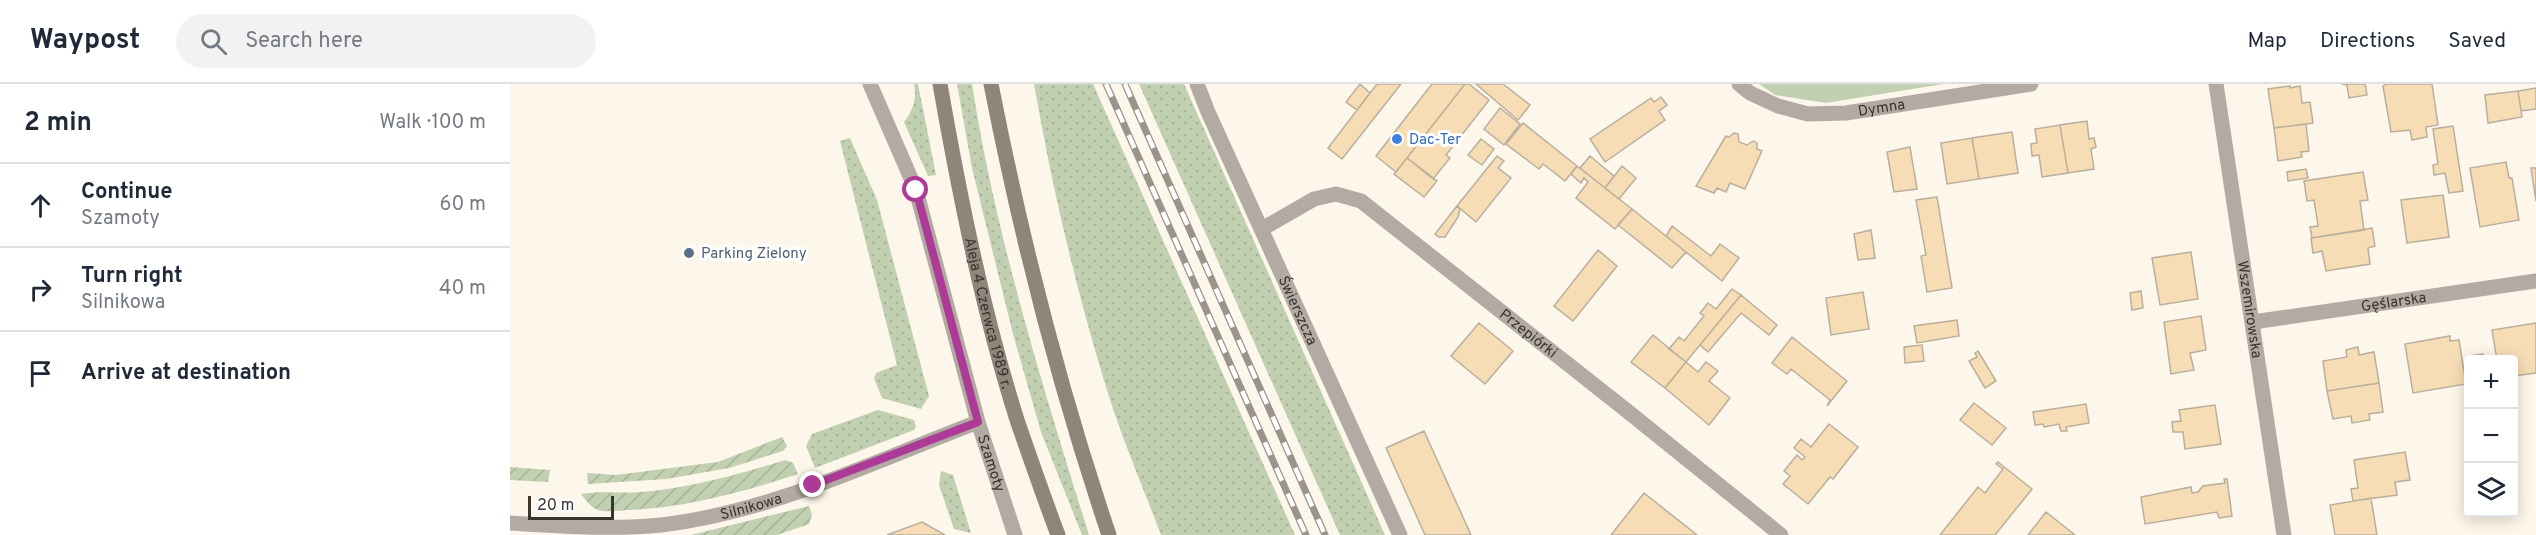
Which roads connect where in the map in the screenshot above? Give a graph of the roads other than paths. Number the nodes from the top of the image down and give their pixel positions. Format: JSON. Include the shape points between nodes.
{"nodes":[{"id":1,"x":870,"y":84,"type":"edge"},
{"id":2,"x":940,"y":84,"type":"edge"},
{"id":3,"x":991,"y":84,"type":"edge"},
{"id":4,"x":1197,"y":84,"type":"edge"},
{"id":5,"x":1739,"y":84,"type":"edge"},
{"id":6,"x":2031,"y":84,"type":"edge"},
{"id":7,"x":2216,"y":84,"type":"edge"},
{"id":8,"x":1262,"y":229,"type":"junction"},
{"id":9,"x":2536,"y":281,"type":"edge"},
{"id":10,"x":2253,"y":322,"type":"junction"},
{"id":11,"x":978,"y":422,"type":"junction"},
{"id":12,"x":510,"y":523,"type":"edge"},
{"id":13,"x":1015,"y":535,"type":"edge"},
{"id":14,"x":1058,"y":535,"type":"edge"},
{"id":15,"x":1109,"y":535,"type":"edge"},
{"id":16,"x":1400,"y":535,"type":"edge"},
{"id":17,"x":1781,"y":535,"type":"edge"},
{"id":18,"x":2284,"y":535,"type":"edge"}],
"edges":[{"from":1,"to":11,"type":"street","name":"Szamoty","via":[[916,190]]},
{"from":2,"to":14,"type":"main road","name":"Aleja 4 Czerwca 1989 r.","via":[[982,292],[1018,421]]},
{"from":3,"to":15,"type":"main road","via":[[1042,313]]},
{"from":4,"to":8,"type":"street","name":"Świerszcza"},
{"from":5,"to":6,"type":"street","name":"Dymna","via":[[1778,106],[1808,114],[1846,113]]},
{"from":7,"to":10,"type":"street","name":"Wszemirowska"},
{"from":8,"to":16,"type":"street","name":"Świerszcza"},
{"from":8,"to":17,"type":"street","name":"Przepiórki","via":[[1314,199],[1336,194],[1361,201]]},
{"from":9,"to":10,"type":"street","name":"Gęślarska"},
{"from":10,"to":18,"type":"street","name":"Wszemirowska"},
{"from":11,"to":12,"type":"street","name":"Silnikowa","via":[[749,508],[660,525]]},
{"from":11,"to":13,"type":"street","name":"Szamoty"}]}
